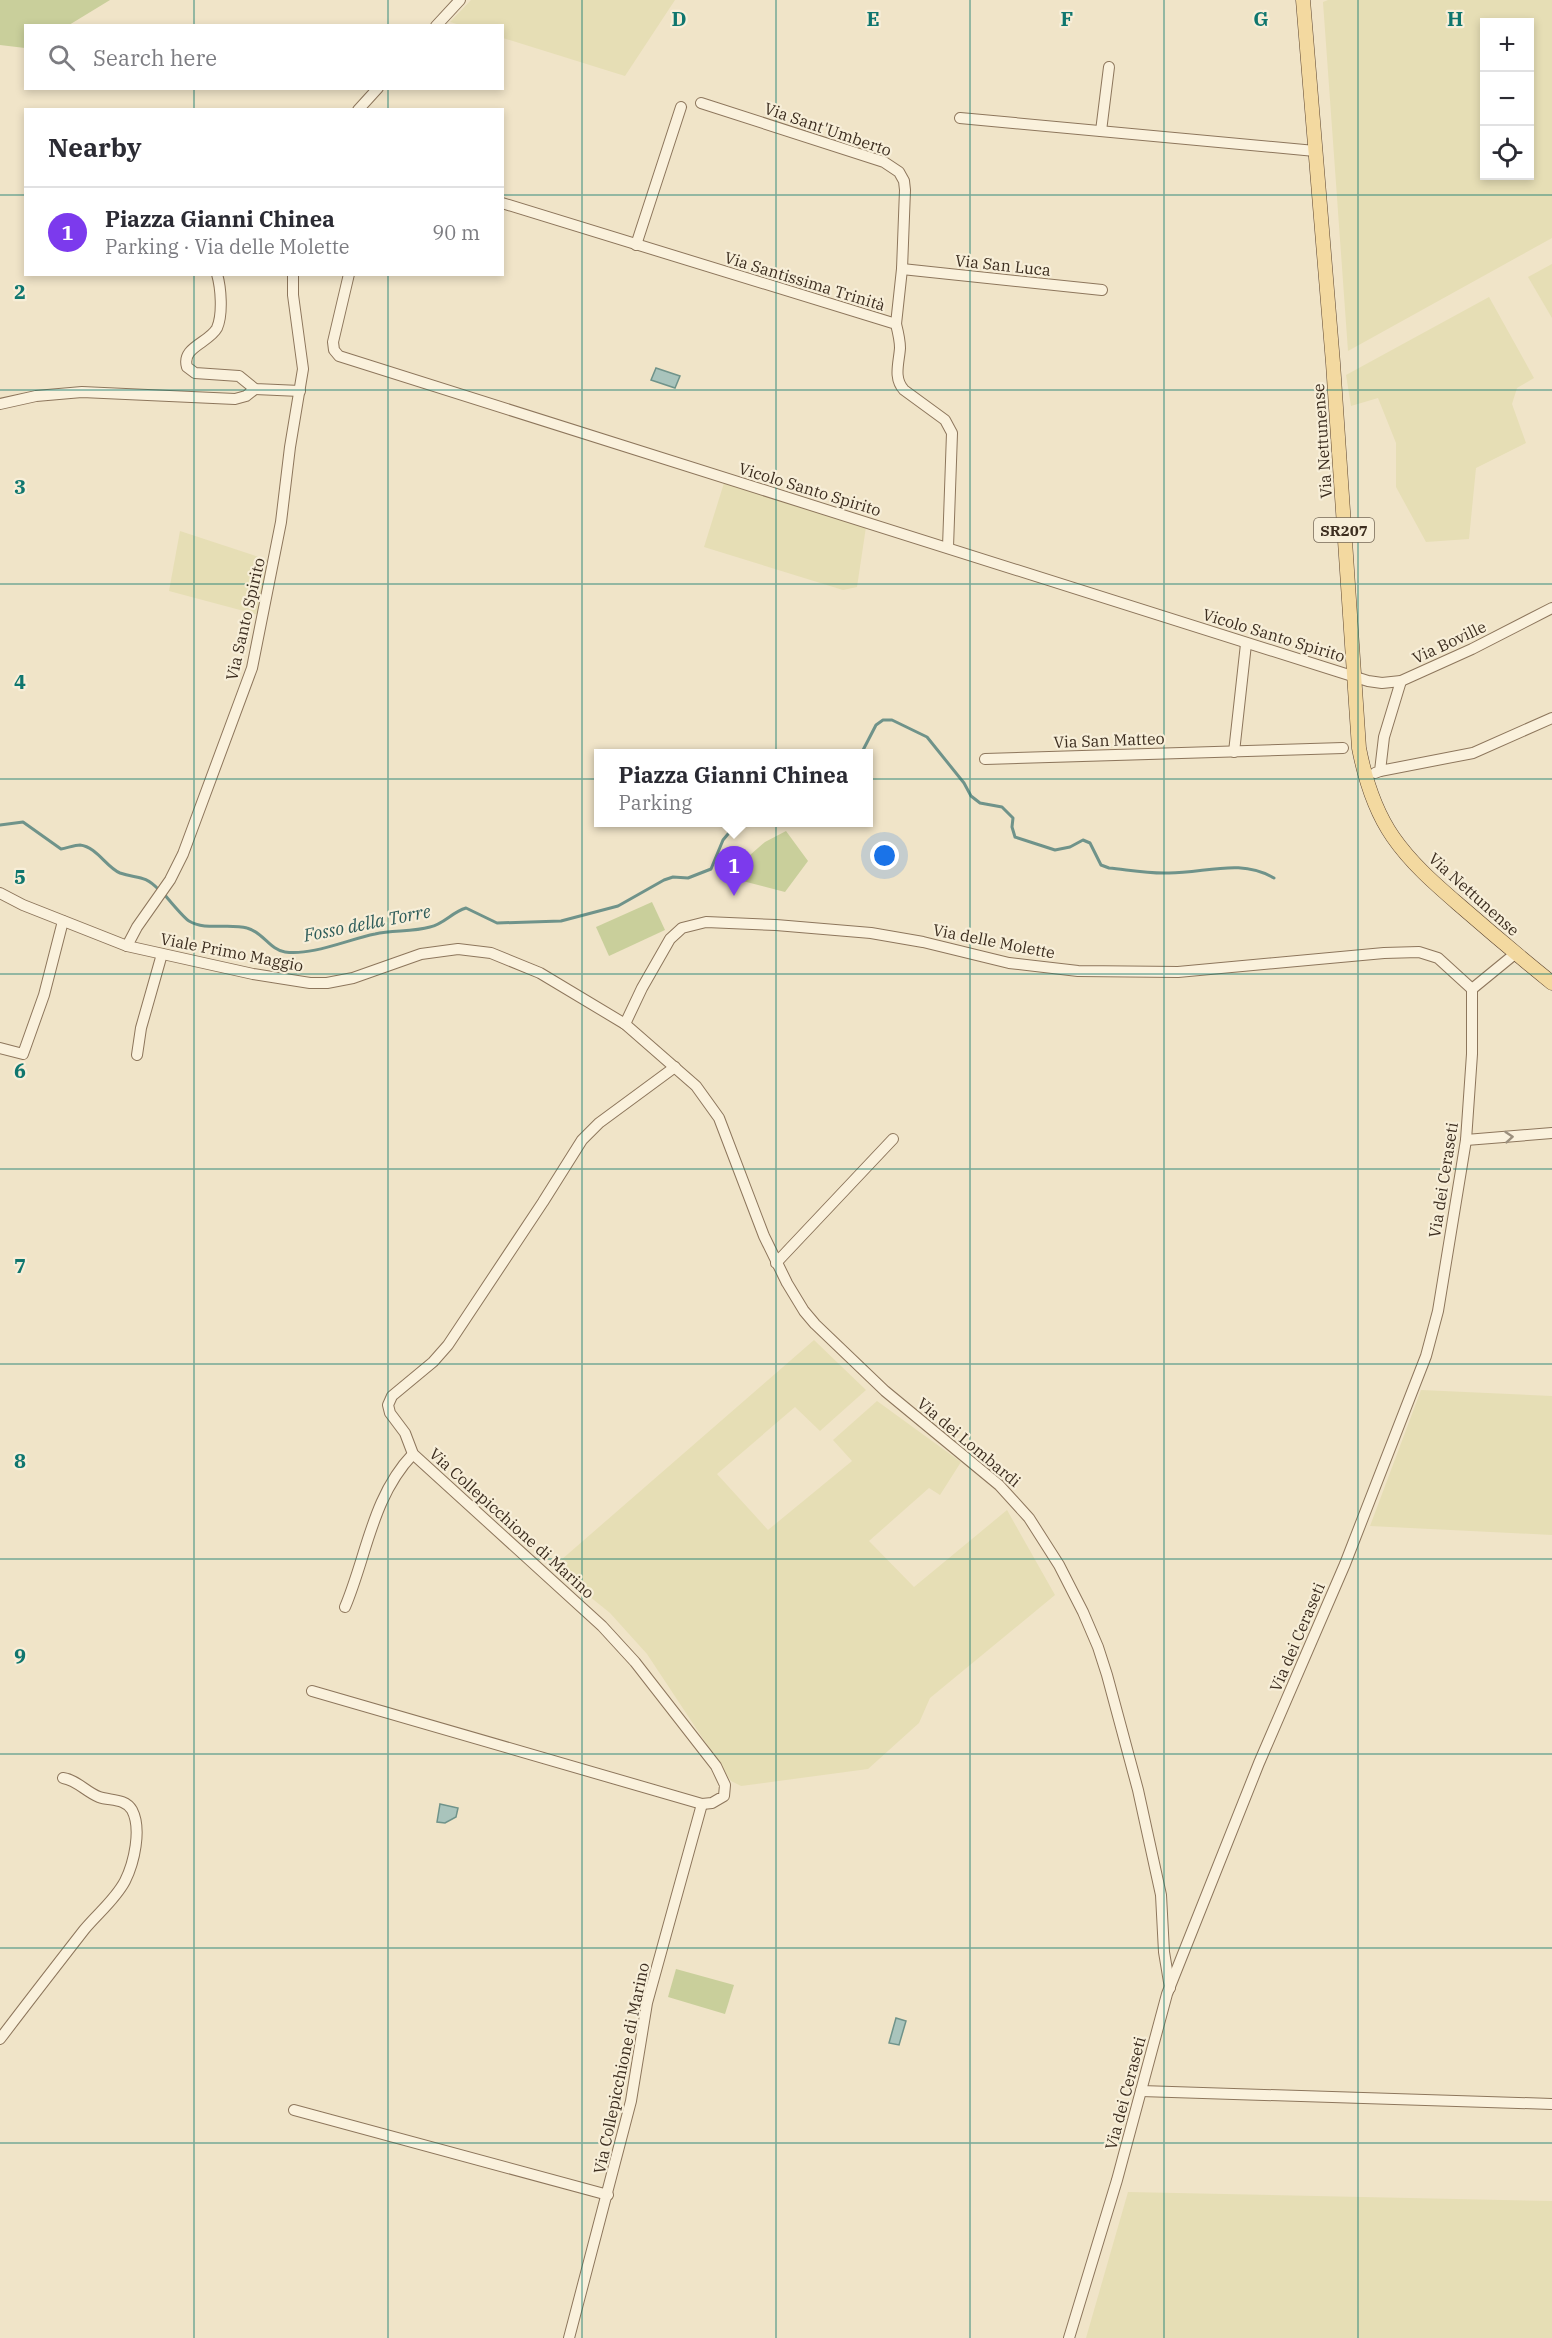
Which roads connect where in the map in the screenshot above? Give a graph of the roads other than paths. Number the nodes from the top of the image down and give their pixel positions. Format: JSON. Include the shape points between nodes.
{"nodes":[{"id":1,"x":460,"y":0,"type":"edge"},
{"id":2,"x":1303,"y":0,"type":"edge"},
{"id":3,"x":438,"y":24,"type":"edge"},
{"id":4,"x":1109,"y":67,"type":"dead end"},
{"id":5,"x":376,"y":90,"type":"edge"},
{"id":6,"x":701,"y":102,"type":"dead end"},
{"id":7,"x":681,"y":107,"type":"dead end"},
{"id":8,"x":360,"y":108,"type":"edge"},
{"id":9,"x":960,"y":118,"type":"dead end"},
{"id":10,"x":1101,"y":131,"type":"junction"},
{"id":11,"x":1316,"y":151,"type":"junction"},
{"id":12,"x":504,"y":204,"type":"edge"},
{"id":13,"x":636,"y":245,"type":"junction"},
{"id":14,"x":902,"y":269,"type":"junction"},
{"id":15,"x":217,"y":276,"type":"edge"},
{"id":16,"x":293,"y":276,"type":"edge"},
{"id":17,"x":349,"y":276,"type":"edge"},
{"id":18,"x":1102,"y":290,"type":"dead end"},
{"id":19,"x":896,"y":324,"type":"junction"},
{"id":20,"x":255,"y":389,"type":"junction"},
{"id":21,"x":300,"y":391,"type":"junction"},
{"id":22,"x":0,"y":404,"type":"edge"},
{"id":23,"x":948,"y":547,"type":"junction"},
{"id":24,"x":1552,"y":608,"type":"edge"},
{"id":25,"x":1246,"y":644,"type":"junction"},
{"id":26,"x":1354,"y":675,"type":"junction"},
{"id":27,"x":1401,"y":681,"type":"junction"},
{"id":28,"x":1552,"y":718,"type":"edge"},
{"id":29,"x":1343,"y":748,"type":"dead end"},
{"id":30,"x":1234,"y":752,"type":"junction"},
{"id":31,"x":985,"y":759,"type":"dead end"},
{"id":32,"x":1380,"y":771,"type":"junction"},
{"id":33,"x":1366,"y":777,"type":"junction"},
{"id":34,"x":0,"y":893,"type":"edge"},
{"id":35,"x":63,"y":921,"type":"junction"},
{"id":36,"x":128,"y":946,"type":"junction"},
{"id":37,"x":1516,"y":953,"type":"junction"},
{"id":38,"x":162,"y":954,"type":"junction"},
{"id":39,"x":1552,"y":983,"type":"edge"},
{"id":40,"x":1472,"y":989,"type":"junction"},
{"id":41,"x":625,"y":1024,"type":"junction"},
{"id":42,"x":0,"y":1048,"type":"edge"},
{"id":43,"x":137,"y":1055,"type":"dead end"},
{"id":44,"x":675,"y":1067,"type":"junction"},
{"id":45,"x":1552,"y":1133,"type":"edge"},
{"id":46,"x":893,"y":1139,"type":"dead end"},
{"id":47,"x":1466,"y":1140,"type":"junction"},
{"id":48,"x":776,"y":1263,"type":"junction"},
{"id":49,"x":412,"y":1454,"type":"junction"},
{"id":50,"x":345,"y":1607,"type":"dead end"},
{"id":51,"x":312,"y":1691,"type":"dead end"},
{"id":52,"x":63,"y":1778,"type":"dead end"},
{"id":53,"x":702,"y":1804,"type":"junction"},
{"id":54,"x":1170,"y":1988,"type":"junction"},
{"id":55,"x":0,"y":2039,"type":"edge"},
{"id":56,"x":1142,"y":2091,"type":"junction"},
{"id":57,"x":1552,"y":2104,"type":"edge"},
{"id":58,"x":294,"y":2110,"type":"dead end"},
{"id":59,"x":608,"y":2195,"type":"junction"},
{"id":60,"x":570,"y":2338,"type":"edge"},
{"id":61,"x":1069,"y":2338,"type":"edge"}],
"edges":[{"from":1,"to":3,"type":"street"},
{"from":2,"to":11,"type":"main road","name":"Via Nettunense","number":"SR207"},
{"from":4,"to":10,"type":"street"},
{"from":5,"to":8,"type":"street"},
{"from":6,"to":14,"type":"street","name":"Via Sant'Umberto","via":[[896,169],[905,190]]},
{"from":7,"to":13,"type":"street"},
{"from":9,"to":10,"type":"street"},
{"from":10,"to":11,"type":"street"},
{"from":11,"to":26,"type":"main road","name":"Via Nettunense","number":"SR207"},
{"from":12,"to":13,"type":"street","name":"Via Santissima Trinità"},
{"from":13,"to":19,"type":"street","name":"Via Santissima Trinità"},
{"from":14,"to":18,"type":"street","name":"Via San Luca"},
{"from":14,"to":19,"type":"street","name":"Via Sant'Umberto"},
{"from":15,"to":20,"type":"street","via":[[218,323],[208,338],[188,354],[186,364],[195,373],[239,376]]},
{"from":16,"to":21,"type":"street","name":"Via Santo Spirito","via":[[303,364]]},
{"from":17,"to":23,"type":"street","name":"Vicolo Santo Spirito","via":[[333,342],[339,356]]},
{"from":19,"to":23,"type":"street","name":"Via Santissima Trinità","via":[[899,383],[945,420],[952,433]]},
{"from":20,"to":21,"type":"street"},
{"from":20,"to":22,"type":"street","via":[[235,399],[82,392]]},
{"from":21,"to":36,"type":"street","name":"Via Santo Spirito","via":[[281,522],[252,668],[189,840],[163,892]]},
{"from":23,"to":25,"type":"street","name":"Vicolo Santo Spirito"},
{"from":24,"to":27,"type":"street","name":"Via Boville"},
{"from":25,"to":26,"type":"street","name":"Vicolo Santo Spirito"},
{"from":25,"to":30,"type":"street"},
{"from":26,"to":27,"type":"street","name":"Via Boville","via":[[1378,683]]},
{"from":26,"to":33,"type":"main road","name":"Via Nettunense","number":"SR207","via":[[1359,747]]},
{"from":27,"to":32,"type":"street","via":[[1384,737]]},
{"from":28,"to":32,"type":"street","via":[[1473,753]]},
{"from":29,"to":30,"type":"street","name":"Via San Matteo"},
{"from":30,"to":31,"type":"street","name":"Via San Matteo"},
{"from":32,"to":33,"type":"street"},
{"from":33,"to":37,"type":"main road","name":"Via Nettunense","number":"SR207","via":[[1383,821],[1412,861]]},
{"from":34,"to":35,"type":"street","name":"Viale Primo Maggio"},
{"from":35,"to":36,"type":"street","name":"Viale Primo Maggio"},
{"from":35,"to":42,"type":"street","via":[[44,995],[22,1054]]},
{"from":36,"to":38,"type":"street","name":"Viale Primo Maggio"},
{"from":37,"to":39,"type":"main road","name":"Via Nettunense","number":"SR207"},
{"from":37,"to":40,"type":"street"},
{"from":38,"to":41,"type":"street","name":"Viale Primo Maggio","via":[[318,984],[361,976],[421,954],[475,950],[508,958],[540,973]]},
{"from":38,"to":43,"type":"street"},
{"from":40,"to":41,"type":"street","name":"Via delle Molette","via":[[1438,958],[1419,952],[1178,972],[1078,971],[1009,963],[865,932],[706,922],[687,926],[670,939]]},
{"from":40,"to":47,"type":"street","name":"Via dei Ceraseti"},
{"from":41,"to":44,"type":"street","name":"Via dei Lombardi"},
{"from":44,"to":48,"type":"street","name":"Via dei Lombardi","via":[[703,1094],[719,1118]]},
{"from":44,"to":49,"type":"street","name":"Via Collepicchione di Marino","via":[[586,1134],[452,1340],[433,1362],[390,1398],[389,1410],[403,1428]]},
{"from":47,"to":45,"type":"street","one_way":true},
{"from":46,"to":48,"type":"street"},
{"from":47,"to":54,"type":"street","name":"Via dei Ceraseti","via":[[1437,1311],[1422,1367]]},
{"from":48,"to":54,"type":"street","name":"Via dei Lombardi","via":[[815,1324],[901,1405],[999,1485],[1025,1513],[1059,1565],[1098,1647],[1138,1790],[1161,1894]]},
{"from":49,"to":50,"type":"street","via":[[394,1477],[374,1516]]},
{"from":49,"to":53,"type":"street","name":"Via Collepicchione di Marino","via":[[602,1626],[635,1662],[722,1775],[724,1796]]},
{"from":51,"to":53,"type":"street"},
{"from":52,"to":55,"type":"street","via":[[98,1797],[128,1806],[132,1811],[135,1853],[118,1892]]},
{"from":53,"to":59,"type":"street","name":"Via Collepicchione di Marino","via":[[647,2002],[631,2101]]},
{"from":54,"to":56,"type":"street","name":"Via dei Ceraseti"},
{"from":56,"to":57,"type":"street"},
{"from":56,"to":61,"type":"street","name":"Via dei Ceraseti"},
{"from":58,"to":59,"type":"street"},
{"from":59,"to":60,"type":"street","name":"Via Collepicchione di Marino"}]}
